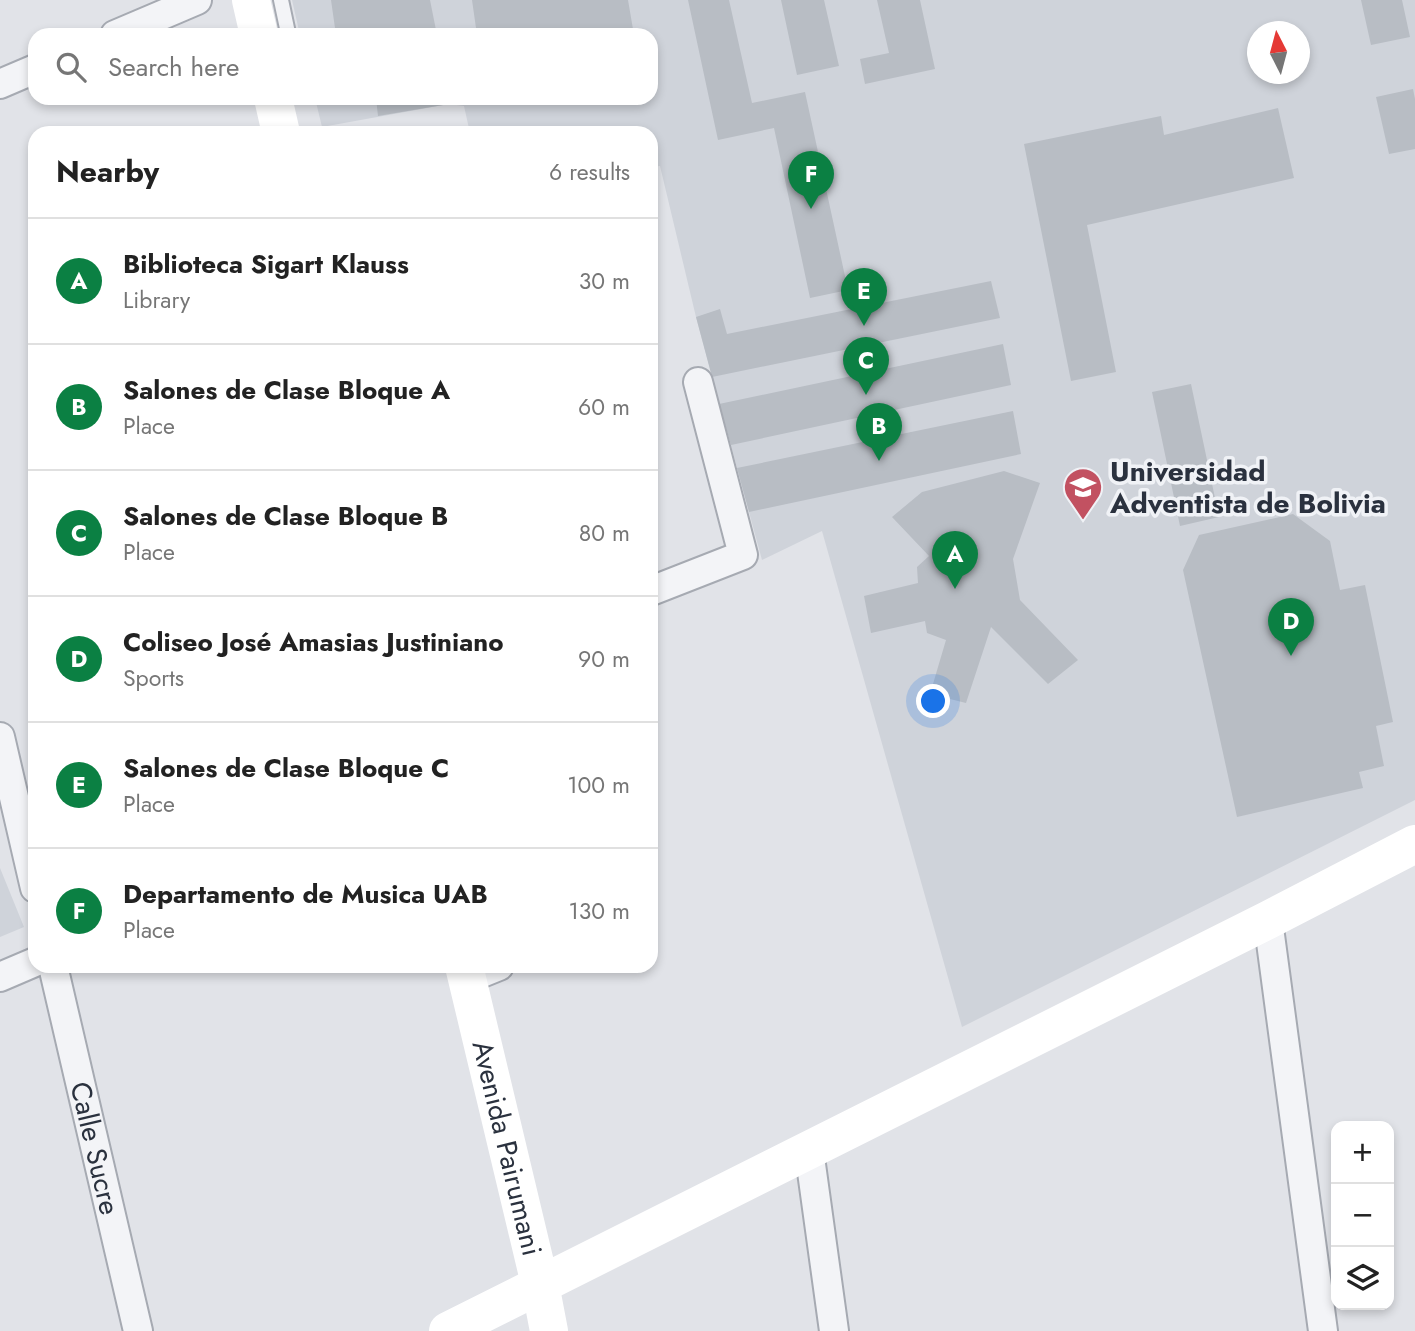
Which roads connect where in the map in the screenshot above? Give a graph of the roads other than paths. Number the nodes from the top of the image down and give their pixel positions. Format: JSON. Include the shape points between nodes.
{"nodes":[{"id":1,"x":197,"y":0,"type":"edge"},
{"id":2,"x":251,"y":0,"type":"edge"},
{"id":3,"x":281,"y":0,"type":"edge"},
{"id":4,"x":131,"y":28,"type":"edge"},
{"id":5,"x":257,"y":28,"type":"edge"},
{"id":6,"x":287,"y":28,"type":"edge"},
{"id":7,"x":28,"y":72,"type":"edge"},
{"id":8,"x":0,"y":84,"type":"edge"},
{"id":9,"x":275,"y":105,"type":"edge"},
{"id":10,"x":279,"y":126,"type":"edge"},
{"id":11,"x":698,"y":382,"type":"dead end"},
{"id":12,"x":658,"y":588,"type":"edge"},
{"id":13,"x":0,"y":737,"type":"edge"},
{"id":14,"x":28,"y":839,"type":"edge"},
{"id":15,"x":1415,"y":844,"type":"edge"},
{"id":16,"x":1268,"y":920,"type":"junction"},
{"id":17,"x":28,"y":965,"type":"edge"},
{"id":18,"x":55,"y":973,"type":"edge"},
{"id":19,"x":478,"y":973,"type":"edge"},
{"id":20,"x":0,"y":976,"type":"edge"},
{"id":21,"x":809,"y":1150,"type":"junction"},
{"id":22,"x":540,"y":1284,"type":"junction"},
{"id":23,"x":138,"y":1331,"type":"edge"},
{"id":24,"x":448,"y":1331,"type":"edge"},
{"id":25,"x":549,"y":1331,"type":"edge"},
{"id":26,"x":834,"y":1331,"type":"edge"},
{"id":27,"x":1323,"y":1331,"type":"edge"}],
"edges":[{"from":1,"to":4,"type":"street"},
{"from":2,"to":5,"type":"street"},
{"from":3,"to":6,"type":"lane"},
{"from":7,"to":8,"type":"street"},
{"from":9,"to":10,"type":"street"},
{"from":11,"to":12,"type":"street","via":[[743,555]]},
{"from":13,"to":14,"type":"street"},
{"from":15,"to":16,"type":"street"},
{"from":16,"to":21,"type":"street"},
{"from":16,"to":27,"type":"street"},
{"from":17,"to":20,"type":"street"},
{"from":18,"to":23,"type":"street","name":"Calle Sucre"},
{"from":19,"to":22,"type":"street","name":"Avenida Pairumani"},
{"from":21,"to":22,"type":"street"},
{"from":21,"to":26,"type":"street"},
{"from":22,"to":24,"type":"street"},
{"from":22,"to":25,"type":"street","name":"Avenida Pairumani"}]}
